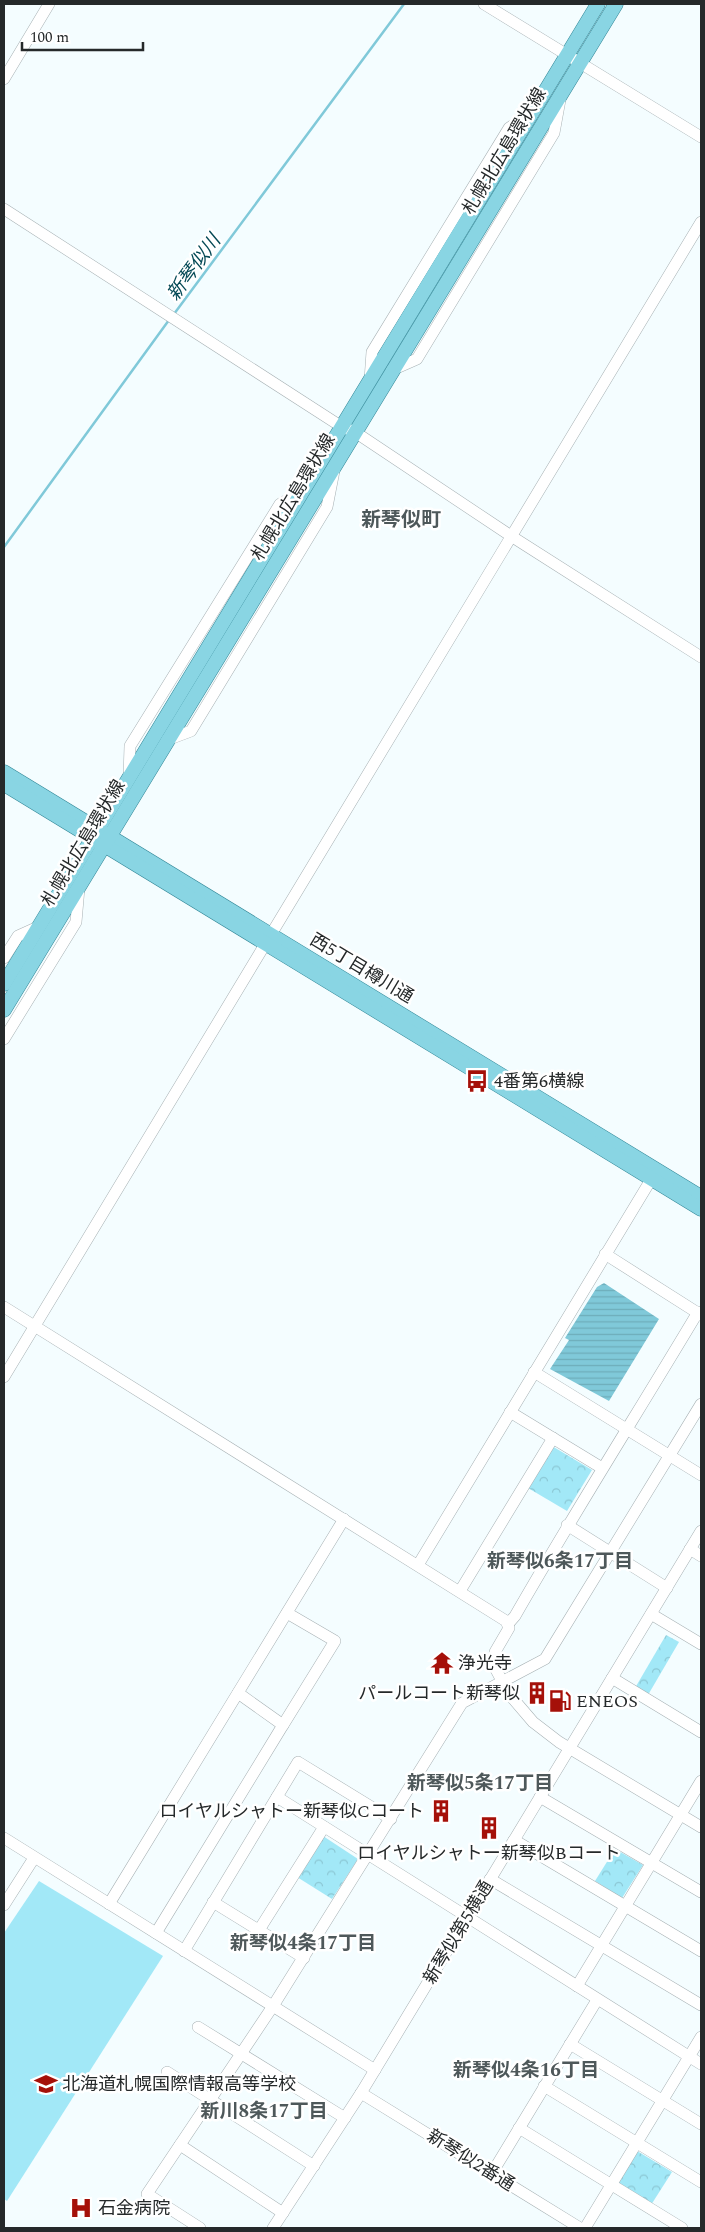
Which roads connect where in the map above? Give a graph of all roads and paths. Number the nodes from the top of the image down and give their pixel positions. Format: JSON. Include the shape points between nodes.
{"nodes":[{"id":1,"x":49,"y":4,"type":"edge"},
{"id":2,"x":484,"y":4,"type":"edge"},
{"id":3,"x":598,"y":4,"type":"edge"},
{"id":4,"x":616,"y":4,"type":"edge"},
{"id":5,"x":567,"y":55,"type":"junction"},
{"id":6,"x":580,"y":62,"type":"junction"},
{"id":7,"x":4,"y":79,"type":"edge"},
{"id":8,"x":701,"y":137,"type":"edge"},
{"id":9,"x":4,"y":209,"type":"edge"},
{"id":10,"x":701,"y":222,"type":"edge"},
{"id":11,"x":342,"y":427,"type":"junction"},
{"id":12,"x":355,"y":432,"type":"junction"},
{"id":13,"x":511,"y":536,"type":"junction"},
{"id":14,"x":701,"y":657,"type":"edge"},
{"id":15,"x":4,"y":772,"type":"edge"},
{"id":16,"x":4,"y":784,"type":"edge"},
{"id":17,"x":101,"y":838,"type":"junction"},
{"id":18,"x":79,"y":886,"type":"junction"},
{"id":19,"x":38,"y":927,"type":"junction"},
{"id":20,"x":268,"y":939,"type":"junction"},
{"id":21,"x":4,"y":958,"type":"edge"},
{"id":22,"x":4,"y":984,"type":"edge"},
{"id":23,"x":4,"y":1010,"type":"edge"},
{"id":24,"x":4,"y":1039,"type":"edge"},
{"id":25,"x":654,"y":1174,"type":"junction"},
{"id":26,"x":701,"y":1197,"type":"edge"},
{"id":27,"x":701,"y":1208,"type":"edge"},
{"id":28,"x":605,"y":1254,"type":"junction"},
{"id":29,"x":4,"y":1307,"type":"edge"},
{"id":30,"x":700,"y":1313,"type":"edge"},
{"id":31,"x":34,"y":1326,"type":"junction"},
{"id":32,"x":534,"y":1372,"type":"junction"},
{"id":33,"x":4,"y":1377,"type":"edge"},
{"id":34,"x":701,"y":1404,"type":"edge"},
{"id":35,"x":510,"y":1412,"type":"junction"},
{"id":36,"x":628,"y":1430,"type":"junction"},
{"id":37,"x":553,"y":1438,"type":"junction"},
{"id":38,"x":670,"y":1456,"type":"junction"},
{"id":39,"x":602,"y":1468,"type":"junction"},
{"id":40,"x":701,"y":1475,"type":"edge"},
{"id":41,"x":344,"y":1519,"type":"junction"},
{"id":42,"x":567,"y":1525,"type":"junction"},
{"id":43,"x":701,"y":1531,"type":"edge"},
{"id":44,"x":690,"y":1549,"type":"junction"},
{"id":45,"x":611,"y":1551,"type":"junction"},
{"id":46,"x":701,"y":1556,"type":"edge"},
{"id":47,"x":418,"y":1565,"type":"junction"},
{"id":48,"x":667,"y":1588,"type":"junction"},
{"id":49,"x":460,"y":1591,"type":"junction"},
{"id":50,"x":287,"y":1613,"type":"junction"},
{"id":51,"x":651,"y":1614,"type":"junction"},
{"id":52,"x":508,"y":1624,"type":"junction"},
{"id":53,"x":701,"y":1644,"type":"edge"},
{"id":54,"x":612,"y":1678,"type":"junction"},
{"id":55,"x":501,"y":1681,"type":"junction"},
{"id":56,"x":238,"y":1693,"type":"junction"},
{"id":57,"x":284,"y":1725,"type":"junction"},
{"id":58,"x":701,"y":1732,"type":"edge"},
{"id":59,"x":570,"y":1748,"type":"junction"},
{"id":60,"x":701,"y":1781,"type":"edge"},
{"id":61,"x":277,"y":1797,"type":"junction"},
{"id":62,"x":540,"y":1797,"type":"junction"},
{"id":63,"x":681,"y":1815,"type":"junction"},
{"id":64,"x":391,"y":1820,"type":"junction"},
{"id":65,"x":324,"y":1827,"type":"junction"},
{"id":66,"x":701,"y":1827,"type":"edge"},
{"id":67,"x":4,"y":1838,"type":"edge"},
{"id":68,"x":514,"y":1840,"type":"junction"},
{"id":69,"x":369,"y":1856,"type":"junction"},
{"id":70,"x":34,"y":1858,"type":"junction"},
{"id":71,"x":651,"y":1862,"type":"junction"},
{"id":72,"x":490,"y":1879,"type":"junction"},
{"id":73,"x":701,"y":1892,"type":"edge"},
{"id":74,"x":213,"y":1902,"type":"junction"},
{"id":75,"x":109,"y":1904,"type":"junction"},
{"id":76,"x":4,"y":1905,"type":"edge"},
{"id":77,"x":625,"y":1905,"type":"junction"},
{"id":78,"x":468,"y":1916,"type":"junction"},
{"id":79,"x":259,"y":1930,"type":"junction"},
{"id":80,"x":156,"y":1933,"type":"junction"},
{"id":81,"x":601,"y":1945,"type":"junction"},
{"id":82,"x":184,"y":1951,"type":"junction"},
{"id":83,"x":701,"y":1951,"type":"edge"},
{"id":84,"x":304,"y":1958,"type":"junction"},
{"id":85,"x":577,"y":1986,"type":"junction"},
{"id":86,"x":597,"y":2000,"type":"junction"},
{"id":87,"x":701,"y":2005,"type":"edge"},
{"id":88,"x":273,"y":2006,"type":"junction"},
{"id":89,"x":198,"y":2027,"type":"dead end"},
{"id":90,"x":701,"y":2037,"type":"edge"},
{"id":91,"x":570,"y":2044,"type":"junction"},
{"id":92,"x":241,"y":2054,"type":"junction"},
{"id":93,"x":690,"y":2056,"type":"junction"},
{"id":94,"x":701,"y":2064,"type":"edge"},
{"id":95,"x":375,"y":2070,"type":"junction"},
{"id":96,"x":167,"y":2072,"type":"dead end"},
{"id":97,"x":544,"y":2086,"type":"junction"},
{"id":98,"x":361,"y":2092,"type":"junction"},
{"id":99,"x":210,"y":2100,"type":"junction"},
{"id":100,"x":663,"y":2101,"type":"junction"},
{"id":101,"x":345,"y":2118,"type":"junction"},
{"id":102,"x":701,"y":2124,"type":"edge"},
{"id":103,"x":519,"y":2128,"type":"junction"},
{"id":104,"x":637,"y":2143,"type":"junction"},
{"id":105,"x":180,"y":2145,"type":"junction"},
{"id":106,"x":314,"y":2166,"type":"junction"},
{"id":107,"x":492,"y":2173,"type":"junction"},
{"id":108,"x":701,"y":2182,"type":"edge"},
{"id":109,"x":611,"y":2185,"type":"junction"},
{"id":110,"x":283,"y":2213,"type":"junction"},
{"id":111,"x":200,"y":2228,"type":"edge"},
{"id":112,"x":274,"y":2228,"type":"edge"},
{"id":113,"x":580,"y":2228,"type":"edge"},
{"id":114,"x":585,"y":2228,"type":"edge"},
{"id":115,"x":682,"y":2228,"type":"edge"}],
"edges":[{"from":1,"to":7,"type":"street"},
{"from":2,"to":5,"type":"street"},
{"from":3,"to":5,"type":"main road","name":"札幌北広島環状線"},
{"from":4,"to":6,"type":"main road","name":"札幌北広島環状線"},
{"from":5,"to":6,"type":"street"},
{"from":5,"to":11,"type":"main road","name":"札幌北広島環状線"},
{"from":6,"to":8,"type":"street"},
{"from":6,"to":12,"type":"main road","name":"札幌北広島環状線"},
{"from":9,"to":11,"type":"street"},
{"from":10,"to":13,"type":"street"},
{"from":11,"to":12,"type":"street"},
{"from":11,"to":17,"type":"main road","name":"札幌北広島環状線","via":[[129,778]]},
{"from":12,"to":13,"type":"street"},
{"from":12,"to":17,"type":"main road","name":"札幌北広島環状線","via":[[167,740]]},
{"from":13,"to":14,"type":"street"},
{"from":13,"to":20,"type":"street"},
{"from":15,"to":17,"type":"main road","name":"西5丁目樽川通"},
{"from":16,"to":17,"type":"main road","name":"西5丁目樽川通"},
{"from":17,"to":18,"type":"main road","name":"札幌北広島環状線"},
{"from":17,"to":19,"type":"main road","name":"札幌北広島環状線"},
{"from":17,"to":20,"type":"main road","name":"西5丁目樽川通"},
{"from":18,"to":23,"type":"main road","name":"札幌北広島環状線"},
{"from":18,"to":24,"type":"street","via":[[76,922]]},
{"from":19,"to":21,"type":"street","via":[[18,936]]},
{"from":19,"to":22,"type":"main road","name":"札幌北広島環状線"},
{"from":20,"to":25,"type":"main road","name":"西5丁目樽川通"},
{"from":20,"to":31,"type":"street"},
{"from":25,"to":26,"type":"main road","name":"西5丁目樽川通"},
{"from":25,"to":27,"type":"main road","name":"西5丁目樽川通"},
{"from":25,"to":28,"type":"street"},
{"from":28,"to":30,"type":"street"},
{"from":28,"to":32,"type":"street"},
{"from":29,"to":31,"type":"street"},
{"from":30,"to":36,"type":"street"},
{"from":31,"to":33,"type":"street"},
{"from":31,"to":41,"type":"street"},
{"from":32,"to":35,"type":"street"},
{"from":32,"to":36,"type":"street"},
{"from":34,"to":38,"type":"street"},
{"from":35,"to":37,"type":"street"},
{"from":35,"to":47,"type":"street"},
{"from":36,"to":38,"type":"street"},
{"from":36,"to":39,"type":"street"},
{"from":37,"to":39,"type":"street"},
{"from":37,"to":49,"type":"street"},
{"from":38,"to":40,"type":"street"},
{"from":38,"to":45,"type":"street"},
{"from":39,"to":42,"type":"street"},
{"from":41,"to":47,"type":"street"},
{"from":41,"to":50,"type":"street"},
{"from":42,"to":45,"type":"street"},
{"from":42,"to":52,"type":"street"},
{"from":43,"to":44,"type":"street","name":"新琴似第5横通"},
{"from":44,"to":46,"type":"street"},
{"from":44,"to":48,"type":"street","name":"新琴似第5横通"},
{"from":45,"to":48,"type":"street"},
{"from":45,"to":55,"type":"street","via":[[545,1659]]},
{"from":47,"to":49,"type":"street"},
{"from":48,"to":51,"type":"street","name":"新琴似第5横通"},
{"from":49,"to":52,"type":"street"},
{"from":50,"to":56,"type":"street"},
{"from":50,"to":57,"type":"street","via":[[335,1641]]},
{"from":51,"to":53,"type":"street"},
{"from":51,"to":54,"type":"street","name":"新琴似第5横通"},
{"from":52,"to":55,"type":"street","via":[[508,1631],[494,1657],[494,1666]]},
{"from":54,"to":58,"type":"street"},
{"from":54,"to":59,"type":"street","name":"新琴似第5横通"},
{"from":55,"to":59,"type":"street","via":[[533,1722]]},
{"from":55,"to":64,"type":"street","via":[[462,1703]]},
{"from":56,"to":57,"type":"street"},
{"from":56,"to":75,"type":"street"},
{"from":57,"to":80,"type":"street"},
{"from":59,"to":62,"type":"street","name":"新琴似第5横通"},
{"from":59,"to":63,"type":"street"},
{"from":60,"to":63,"type":"street"},
{"from":61,"to":64,"type":"street","via":[[298,1762]]},
{"from":61,"to":65,"type":"street"},
{"from":61,"to":74,"type":"street"},
{"from":62,"to":68,"type":"street","name":"新琴似第5横通"},
{"from":62,"to":71,"type":"street"},
{"from":63,"to":66,"type":"street"},
{"from":63,"to":71,"type":"street"},
{"from":64,"to":69,"type":"street"},
{"from":65,"to":69,"type":"street"},
{"from":65,"to":79,"type":"street"},
{"from":67,"to":70,"type":"street"},
{"from":68,"to":72,"type":"street","name":"新琴似第5横通"},
{"from":68,"to":77,"type":"street"},
{"from":69,"to":78,"type":"street"},
{"from":69,"to":84,"type":"street"},
{"from":70,"to":75,"type":"street"},
{"from":70,"to":76,"type":"street"},
{"from":71,"to":73,"type":"street"},
{"from":71,"to":77,"type":"street"},
{"from":72,"to":78,"type":"street","name":"新琴似第5横通"},
{"from":72,"to":81,"type":"street"},
{"from":74,"to":79,"type":"street"},
{"from":74,"to":82,"type":"street"},
{"from":75,"to":80,"type":"street"},
{"from":77,"to":81,"type":"street"},
{"from":77,"to":83,"type":"street"},
{"from":78,"to":85,"type":"street"},
{"from":78,"to":95,"type":"street","name":"新琴似第5横通"},
{"from":79,"to":84,"type":"street"},
{"from":80,"to":82,"type":"street"},
{"from":81,"to":85,"type":"street"},
{"from":81,"to":87,"type":"street"},
{"from":82,"to":88,"type":"street"},
{"from":84,"to":88,"type":"street"},
{"from":85,"to":86,"type":"street"},
{"from":86,"to":91,"type":"street"},
{"from":86,"to":93,"type":"street"},
{"from":88,"to":92,"type":"street"},
{"from":88,"to":95,"type":"street"},
{"from":89,"to":92,"type":"street"},
{"from":90,"to":93,"type":"street"},
{"from":91,"to":97,"type":"street"},
{"from":91,"to":100,"type":"street"},
{"from":92,"to":99,"type":"street"},
{"from":92,"to":101,"type":"street"},
{"from":93,"to":94,"type":"street"},
{"from":93,"to":100,"type":"street"},
{"from":95,"to":98,"type":"street","name":"新琴似第5横通"},
{"from":96,"to":99,"type":"street"},
{"from":97,"to":103,"type":"street"},
{"from":97,"to":104,"type":"street"},
{"from":98,"to":101,"type":"street","name":"新琴似第5横通"},
{"from":98,"to":107,"type":"street","name":"新琴似2番通"},
{"from":99,"to":105,"type":"street"},
{"from":99,"to":106,"type":"street"},
{"from":100,"to":102,"type":"street"},
{"from":100,"to":104,"type":"street"},
{"from":101,"to":106,"type":"street","name":"新琴似第5横通"},
{"from":103,"to":107,"type":"street"},
{"from":103,"to":109,"type":"street"},
{"from":104,"to":108,"type":"street"},
{"from":104,"to":109,"type":"street"},
{"from":105,"to":110,"type":"street"},
{"from":105,"to":111,"type":"street","via":[[147,2194]]},
{"from":106,"to":110,"type":"street","name":"新琴似第5横通"},
{"from":107,"to":113,"type":"street","name":"新琴似2番通"},
{"from":109,"to":114,"type":"street"},
{"from":109,"to":115,"type":"street"},
{"from":110,"to":112,"type":"street","name":"新琴似第5横通"}]}
